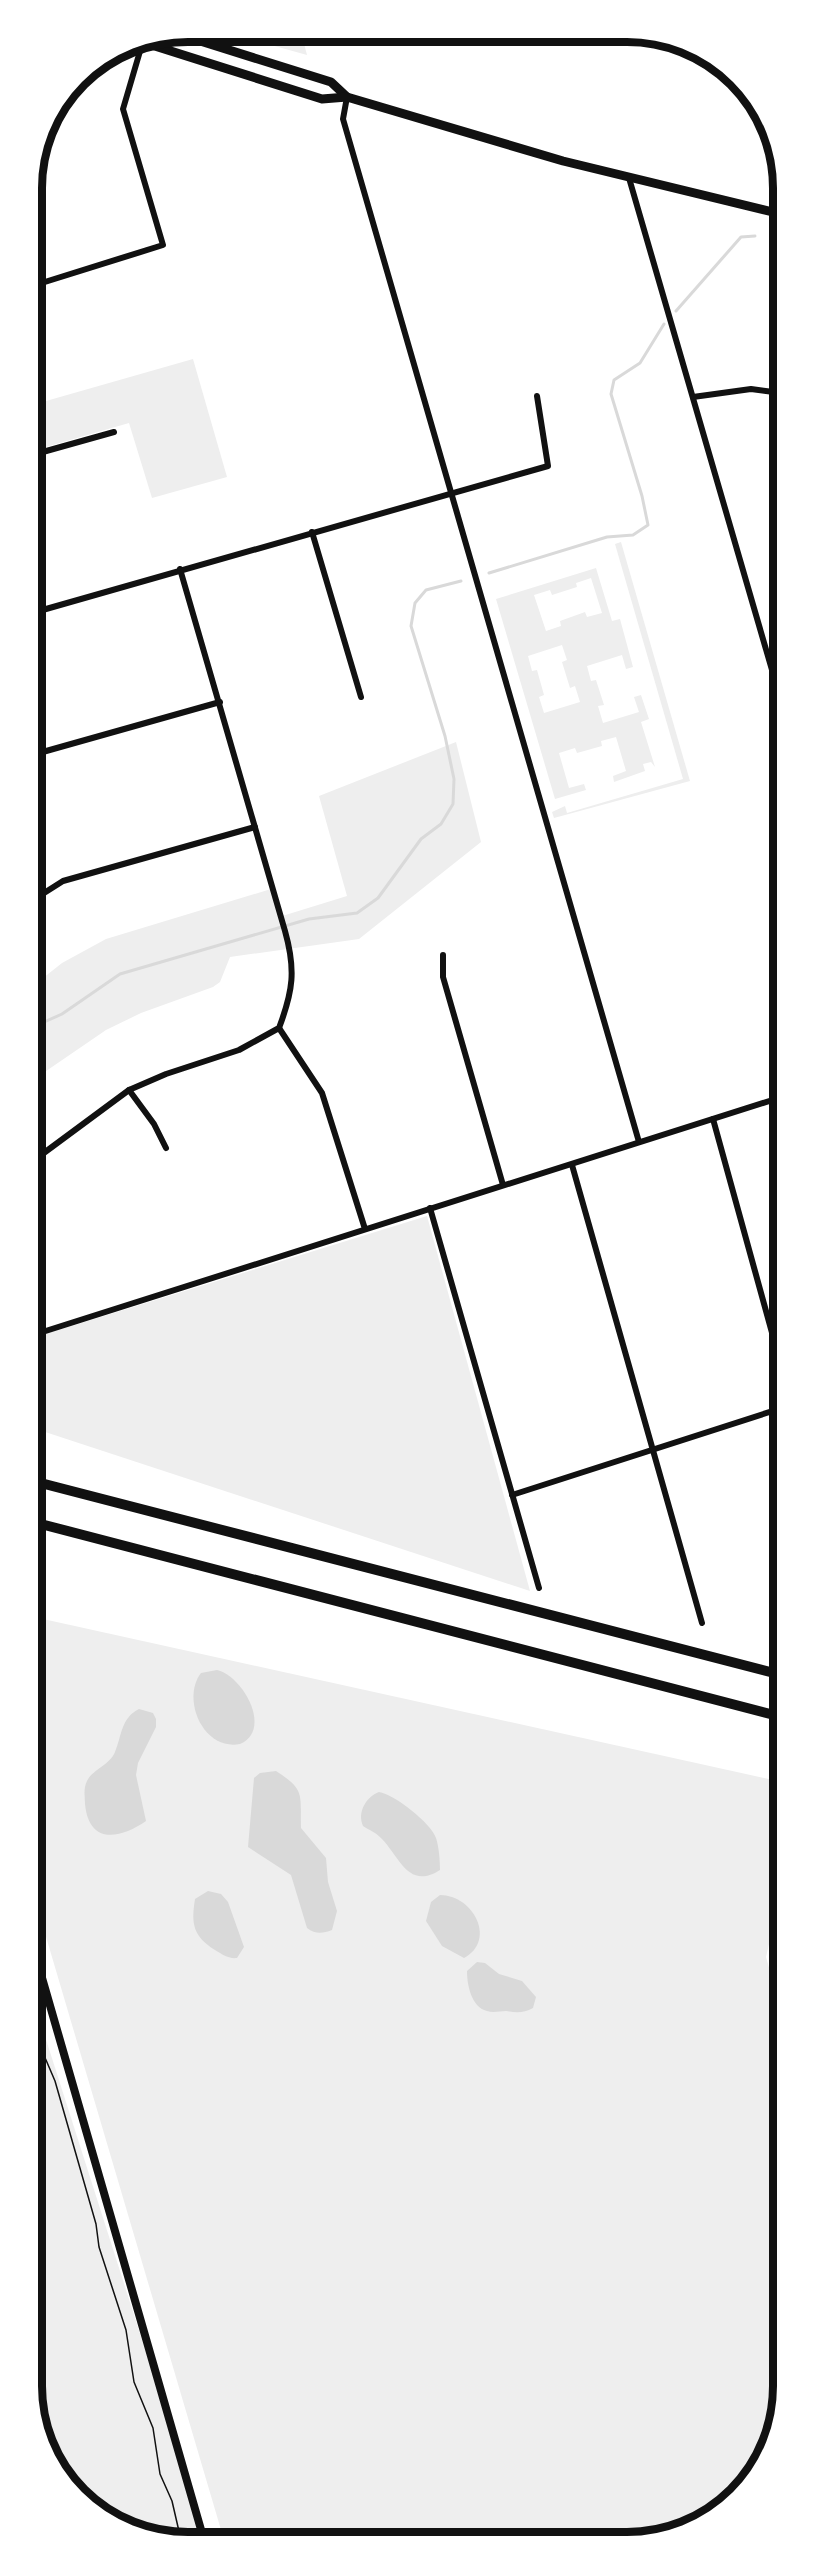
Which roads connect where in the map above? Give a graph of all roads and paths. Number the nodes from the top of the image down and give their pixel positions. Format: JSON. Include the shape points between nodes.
{"nodes":[{"id":1,"x":204,"y":42,"type":"edge"},
{"id":2,"x":157,"y":46,"type":"edge"},
{"id":3,"x":139,"y":51,"type":"edge"},
{"id":4,"x":347,"y":97,"type":"junction"},
{"id":5,"x":629,"y":178,"type":"junction"},
{"id":6,"x":773,"y":212,"type":"edge"},
{"id":7,"x":42,"y":283,"type":"edge"},
{"id":8,"x":773,"y":392,"type":"edge"},
{"id":9,"x":537,"y":396,"type":"dead end"},
{"id":10,"x":693,"y":397,"type":"junction"},
{"id":11,"x":114,"y":432,"type":"dead end"},
{"id":12,"x":42,"y":451,"type":"edge"},
{"id":13,"x":450,"y":493,"type":"junction"},
{"id":14,"x":312,"y":532,"type":"junction"},
{"id":15,"x":180,"y":569,"type":"junction"},
{"id":16,"x":42,"y":610,"type":"edge"},
{"id":17,"x":773,"y":672,"type":"edge"},
{"id":18,"x":361,"y":697,"type":"dead end"},
{"id":19,"x":220,"y":702,"type":"junction"},
{"id":20,"x":42,"y":752,"type":"edge"},
{"id":21,"x":255,"y":826,"type":"junction"},
{"id":22,"x":42,"y":894,"type":"edge"},
{"id":23,"x":443,"y":955,"type":"dead end"},
{"id":24,"x":279,"y":1028,"type":"junction"},
{"id":25,"x":129,"y":1090,"type":"junction"},
{"id":26,"x":773,"y":1100,"type":"edge"},
{"id":27,"x":712,"y":1119,"type":"junction"},
{"id":28,"x":639,"y":1142,"type":"junction"},
{"id":29,"x":166,"y":1148,"type":"dead end"},
{"id":30,"x":42,"y":1154,"type":"edge"},
{"id":31,"x":572,"y":1165,"type":"junction"},
{"id":32,"x":503,"y":1185,"type":"junction"},
{"id":33,"x":430,"y":1208,"type":"junction"},
{"id":34,"x":365,"y":1229,"type":"junction"},
{"id":35,"x":42,"y":1332,"type":"edge"},
{"id":36,"x":773,"y":1337,"type":"edge"},
{"id":37,"x":773,"y":1411,"type":"edge"},
{"id":38,"x":652,"y":1450,"type":"junction"},
{"id":39,"x":42,"y":1483,"type":"edge"},
{"id":40,"x":512,"y":1495,"type":"junction"},
{"id":41,"x":42,"y":1524,"type":"edge"},
{"id":42,"x":539,"y":1588,"type":"dead end"},
{"id":43,"x":702,"y":1623,"type":"dead end"},
{"id":44,"x":773,"y":1673,"type":"edge"},
{"id":45,"x":773,"y":1715,"type":"edge"},
{"id":46,"x":42,"y":1978,"type":"edge"},
{"id":47,"x":42,"y":2051,"type":"edge"},
{"id":48,"x":179,"y":2532,"type":"edge"},
{"id":49,"x":202,"y":2532,"type":"edge"}],
"edges":[{"from":1,"to":4,"type":"main road","via":[[331,82]]},
{"from":2,"to":4,"type":"main road","via":[[322,99]]},
{"from":3,"to":7,"type":"street","via":[[123,109],[163,245]]},
{"from":4,"to":5,"type":"main road"},
{"from":4,"to":13,"type":"street","via":[[343,119]]},
{"from":5,"to":6,"type":"main road"},
{"from":5,"to":10,"type":"street"},
{"from":8,"to":10,"type":"street","via":[[751,389]]},
{"from":9,"to":13,"type":"street","via":[[548,466]]},
{"from":10,"to":17,"type":"street"},
{"from":11,"to":12,"type":"street"},
{"from":13,"to":14,"type":"street"},
{"from":13,"to":28,"type":"street"},
{"from":14,"to":15,"type":"street"},
{"from":14,"to":18,"type":"street"},
{"from":15,"to":16,"type":"street"},
{"from":15,"to":19,"type":"street"},
{"from":19,"to":20,"type":"street"},
{"from":19,"to":21,"type":"street"},
{"from":21,"to":22,"type":"street","via":[[63,881]]},
{"from":21,"to":24,"type":"street","via":[[294,965]]},
{"from":23,"to":32,"type":"street","via":[[443,977]]},
{"from":24,"to":25,"type":"street","via":[[239,1050]]},
{"from":24,"to":34,"type":"street","via":[[322,1093]]},
{"from":25,"to":29,"type":"street"},
{"from":25,"to":30,"type":"street"},
{"from":26,"to":27,"type":"street"},
{"from":27,"to":28,"type":"street"},
{"from":27,"to":36,"type":"street"},
{"from":28,"to":31,"type":"street"},
{"from":31,"to":32,"type":"street"},
{"from":31,"to":38,"type":"street"},
{"from":32,"to":33,"type":"street"},
{"from":33,"to":34,"type":"street"},
{"from":33,"to":40,"type":"street"},
{"from":34,"to":35,"type":"street"},
{"from":37,"to":38,"type":"street"},
{"from":38,"to":40,"type":"street"},
{"from":38,"to":43,"type":"street"},
{"from":39,"to":44,"type":"highway"},
{"from":40,"to":42,"type":"street"},
{"from":41,"to":45,"type":"highway"},
{"from":46,"to":49,"type":"street"},
{"from":47,"to":48,"type":"path","via":[[55,2081],[102,2258],[111,2276],[126,2330],[134,2382],[153,2428],[160,2474]]}]}
